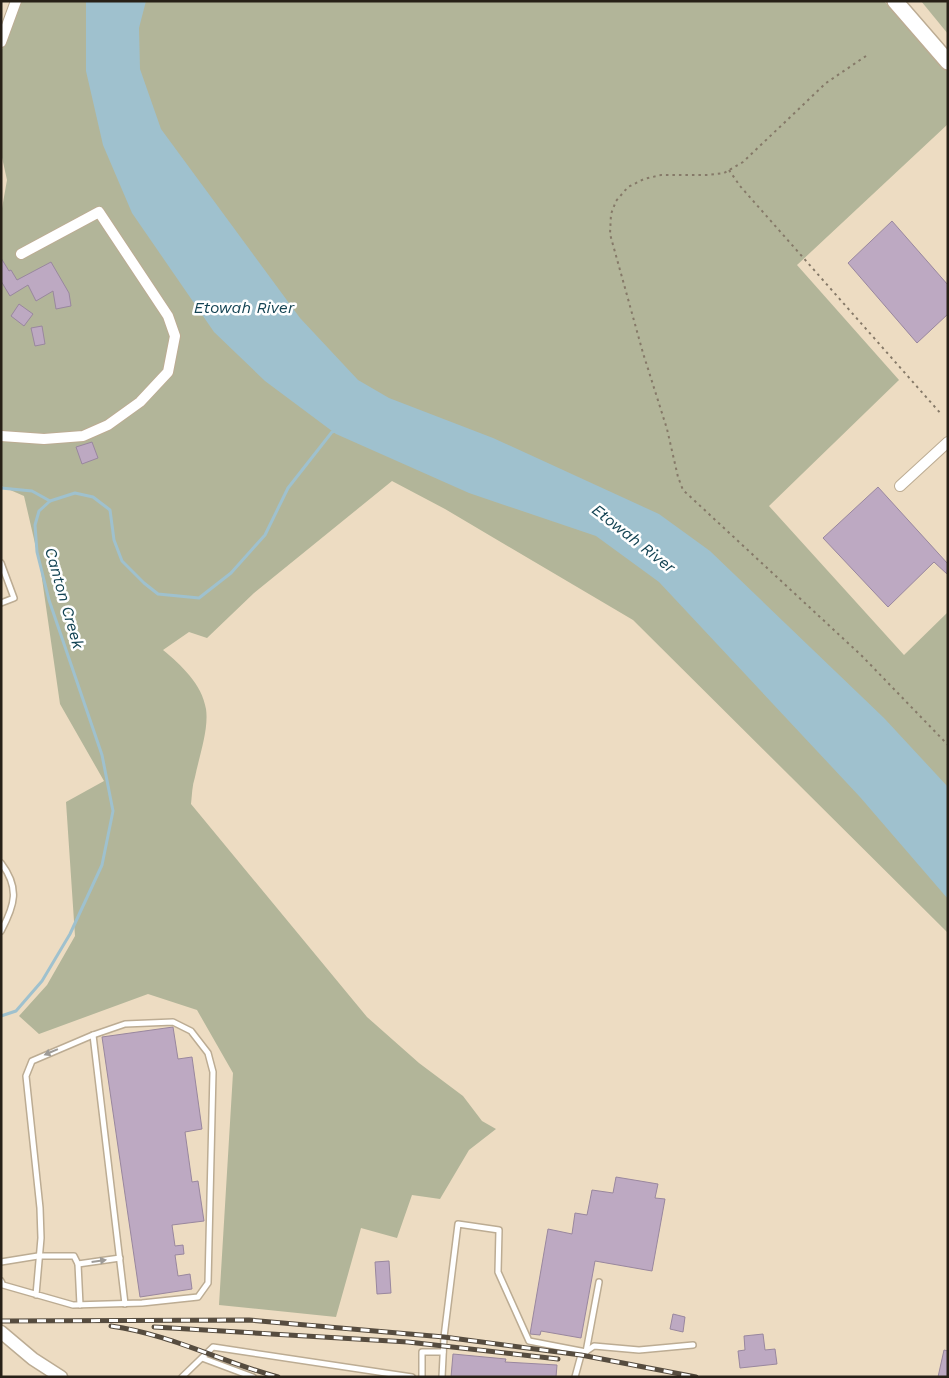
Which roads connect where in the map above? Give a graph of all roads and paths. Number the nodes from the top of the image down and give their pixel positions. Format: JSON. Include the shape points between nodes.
{"nodes":[{"id":1,"x":16,"y":1,"type":"edge"},
{"id":2,"x":895,"y":1,"type":"edge"},
{"id":3,"x":1,"y":42,"type":"edge"},
{"id":4,"x":866,"y":56,"type":"dead end"},
{"id":5,"x":948,"y":62,"type":"edge"},
{"id":6,"x":729,"y":170,"type":"junction"},
{"id":7,"x":21,"y":254,"type":"dead end"},
{"id":8,"x":942,"y":415,"type":"dead end"},
{"id":9,"x":1,"y":436,"type":"edge"},
{"id":10,"x":948,"y":442,"type":"edge"},
{"id":11,"x":900,"y":486,"type":"dead end"},
{"id":12,"x":1,"y":563,"type":"edge"},
{"id":13,"x":1,"y":603,"type":"edge"},
{"id":14,"x":948,"y":746,"type":"edge"},
{"id":15,"x":1,"y":863,"type":"edge"},
{"id":16,"x":1,"y":931,"type":"edge"},
{"id":17,"x":93,"y":1035,"type":"junction"},
{"id":18,"x":38,"y":1256,"type":"junction"},
{"id":19,"x":120,"y":1258,"type":"junction"},
{"id":20,"x":1,"y":1262,"type":"edge"},
{"id":21,"x":78,"y":1264,"type":"junction"},
{"id":22,"x":1,"y":1282,"type":"edge"},
{"id":23,"x":599,"y":1282,"type":"dead end"},
{"id":24,"x":36,"y":1295,"type":"junction"},
{"id":25,"x":125,"y":1304,"type":"junction"},
{"id":26,"x":80,"y":1305,"type":"junction"},
{"id":27,"x":1,"y":1332,"type":"edge"},
{"id":28,"x":693,"y":1345,"type":"dead end"},
{"id":29,"x":443,"y":1352,"type":"junction"},
{"id":30,"x":586,"y":1352,"type":"junction"},
{"id":31,"x":202,"y":1358,"type":"junction"},
{"id":32,"x":46,"y":1373,"type":"edge"},
{"id":33,"x":62,"y":1377,"type":"edge"},
{"id":34,"x":182,"y":1377,"type":"edge"},
{"id":35,"x":253,"y":1377,"type":"edge"},
{"id":36,"x":412,"y":1377,"type":"edge"},
{"id":37,"x":422,"y":1377,"type":"edge"},
{"id":38,"x":442,"y":1377,"type":"edge"},
{"id":39,"x":576,"y":1377,"type":"edge"}],
"edges":[{"from":1,"to":3,"type":"street"},
{"from":2,"to":5,"type":"main road"},
{"from":4,"to":6,"type":"path","via":[[826,83],[743,162]]},
{"from":6,"to":8,"type":"path"},
{"from":6,"to":14,"type":"path","via":[[708,175],[661,175],[644,179],[628,187],[616,201],[611,214],[610,234],[678,477],[683,490],[692,499],[862,656]]},
{"from":7,"to":9,"type":"street","via":[[99,212],[168,316],[176,336],[168,372],[140,402],[108,425],[84,436],[44,440]]},
{"from":10,"to":11,"type":"street"},
{"from":12,"to":13,"type":"lane","via":[[14,598]]},
{"from":15,"to":16,"type":"lane","via":[[12,879],[15,891]]},
{"from":17,"to":18,"type":"lane","one_way":true,"via":[[32,1061],[26,1076],[40,1208]]},
{"from":17,"to":19,"type":"lane"},
{"from":17,"to":25,"type":"lane","via":[[125,1024],[173,1022],[191,1031],[208,1053],[213,1072],[208,1283],[198,1297]]},
{"from":18,"to":20,"type":"lane"},
{"from":18,"to":21,"type":"lane","via":[[74,1256]]},
{"from":18,"to":24,"type":"lane"},
{"from":21,"to":19,"type":"lane","one_way":true},
{"from":19,"to":25,"type":"lane"},
{"from":21,"to":26,"type":"lane"},
{"from":22,"to":24,"type":"lane"},
{"from":23,"to":30,"type":"lane"},
{"from":24,"to":26,"type":"lane","via":[[73,1306]]},
{"from":25,"to":26,"type":"lane"},
{"from":27,"to":32,"type":"street"},
{"from":28,"to":30,"type":"lane","via":[[640,1350],[594,1346]]},
{"from":29,"to":30,"type":"lane","via":[[458,1224],[499,1230],[498,1272],[528,1341]]},
{"from":29,"to":37,"type":"lane","via":[[422,1352]]},
{"from":29,"to":38,"type":"lane"},
{"from":30,"to":39,"type":"lane","via":[[581,1355]]},
{"from":31,"to":34,"type":"lane"},
{"from":31,"to":35,"type":"lane"},
{"from":31,"to":36,"type":"lane","via":[[213,1347]]},
{"from":32,"to":33,"type":"street"}]}
